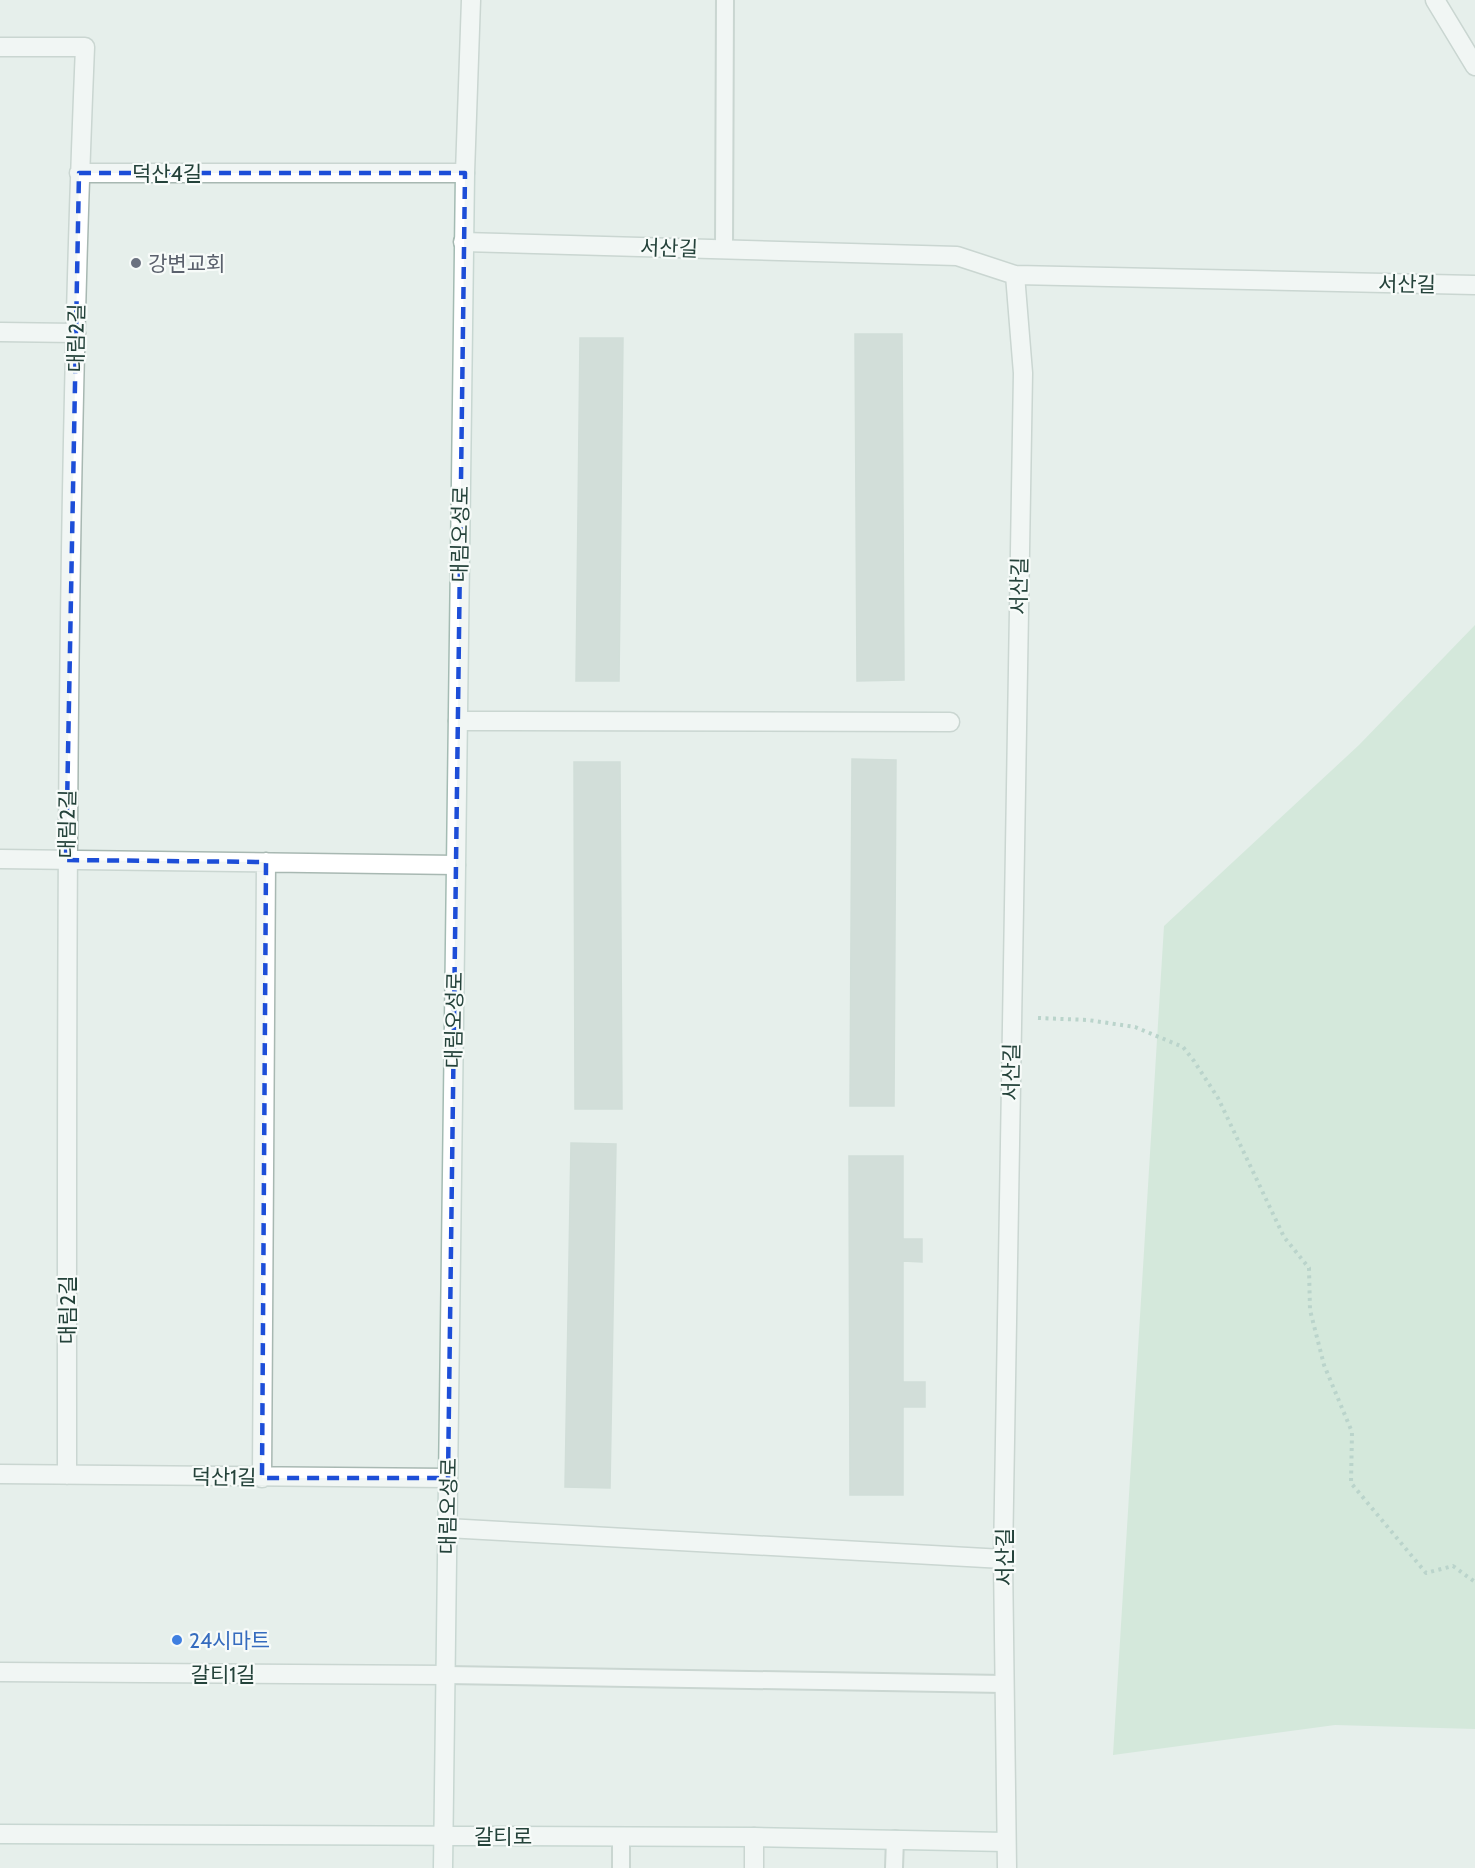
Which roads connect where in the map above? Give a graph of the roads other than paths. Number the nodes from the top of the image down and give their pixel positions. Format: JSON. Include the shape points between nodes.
{"nodes":[{"id":1,"x":471,"y":0,"type":"edge"},
{"id":2,"x":725,"y":0,"type":"edge"},
{"id":3,"x":1435,"y":0,"type":"edge"},
{"id":4,"x":0,"y":47,"type":"edge"},
{"id":5,"x":1475,"y":66,"type":"edge"},
{"id":6,"x":79,"y":173,"type":"junction"},
{"id":7,"x":465,"y":173,"type":"junction"},
{"id":8,"x":463,"y":242,"type":"junction"},
{"id":9,"x":724,"y":249,"type":"junction"},
{"id":10,"x":1015,"y":275,"type":"junction"},
{"id":11,"x":1475,"y":285,"type":"edge"},
{"id":12,"x":0,"y":332,"type":"edge"},
{"id":13,"x":76,"y":333,"type":"junction"},
{"id":14,"x":458,"y":721,"type":"junction"},
{"id":15,"x":950,"y":722,"type":"dead end"},
{"id":16,"x":0,"y":859,"type":"edge"},
{"id":17,"x":66,"y":860,"type":"junction"},
{"id":18,"x":266,"y":862,"type":"junction"},
{"id":19,"x":456,"y":865,"type":"junction"},
{"id":20,"x":0,"y":1474,"type":"edge"},
{"id":21,"x":67,"y":1475,"type":"junction"},
{"id":22,"x":262,"y":1478,"type":"junction"},
{"id":23,"x":448,"y":1478,"type":"junction"},
{"id":24,"x":447,"y":1528,"type":"junction"},
{"id":25,"x":1003,"y":1559,"type":"junction"},
{"id":26,"x":0,"y":1672,"type":"edge"},
{"id":27,"x":446,"y":1675,"type":"junction"},
{"id":28,"x":1004,"y":1684,"type":"junction"},
{"id":29,"x":0,"y":1834,"type":"edge"},
{"id":30,"x":443,"y":1836,"type":"junction"},
{"id":31,"x":621,"y":1836,"type":"junction"},
{"id":32,"x":754,"y":1837,"type":"junction"},
{"id":33,"x":895,"y":1839,"type":"junction"},
{"id":34,"x":1006,"y":1842,"type":"junction"},
{"id":35,"x":443,"y":1868,"type":"edge"},
{"id":36,"x":621,"y":1868,"type":"edge"},
{"id":37,"x":754,"y":1868,"type":"edge"},
{"id":38,"x":894,"y":1868,"type":"edge"},
{"id":39,"x":1007,"y":1868,"type":"edge"}],
"edges":[{"from":1,"to":7,"type":"street","name":"대림오성로"},
{"from":2,"to":9,"type":"lane"},
{"from":3,"to":5,"type":"street"},
{"from":4,"to":6,"type":"street","via":[[85,47]]},
{"from":6,"to":7,"type":"street","name":"덕산4길"},
{"from":6,"to":13,"type":"street","name":"대림2길"},
{"from":7,"to":8,"type":"street","name":"대림오성로"},
{"from":8,"to":9,"type":"street","name":"서산길"},
{"from":8,"to":14,"type":"street","name":"대림오성로"},
{"from":9,"to":10,"type":"street","name":"서산길","via":[[957,256]]},
{"from":10,"to":11,"type":"street","name":"서산길"},
{"from":10,"to":25,"type":"street","name":"서산길","via":[[1023,373]]},
{"from":12,"to":13,"type":"street"},
{"from":13,"to":17,"type":"street","name":"대림2길"},
{"from":14,"to":15,"type":"street"},
{"from":14,"to":19,"type":"street","name":"대림오성로"},
{"from":16,"to":17,"type":"street"},
{"from":17,"to":18,"type":"street"},
{"from":17,"to":21,"type":"street","name":"대림2길"},
{"from":18,"to":19,"type":"street"},
{"from":18,"to":22,"type":"street"},
{"from":19,"to":23,"type":"street","name":"대림오성로"},
{"from":20,"to":21,"type":"street","name":"덕산1길"},
{"from":21,"to":22,"type":"street","name":"덕산1길"},
{"from":22,"to":23,"type":"street","name":"덕산1길"},
{"from":23,"to":24,"type":"street","name":"대림오성로"},
{"from":24,"to":25,"type":"street"},
{"from":24,"to":27,"type":"street","name":"대림오성로"},
{"from":25,"to":28,"type":"street","name":"서산길"},
{"from":26,"to":27,"type":"street","name":"갈티1길"},
{"from":27,"to":28,"type":"lane"},
{"from":27,"to":30,"type":"street","name":"대림오성로"},
{"from":28,"to":34,"type":"street","name":"서산길"},
{"from":29,"to":30,"type":"street","name":"갈티로"},
{"from":30,"to":31,"type":"street","name":"갈티로"},
{"from":30,"to":35,"type":"street","name":"대림오성로"},
{"from":31,"to":32,"type":"street","name":"갈티로"},
{"from":31,"to":36,"type":"lane"},
{"from":32,"to":33,"type":"street","name":"갈티로"},
{"from":32,"to":37,"type":"street"},
{"from":33,"to":34,"type":"street","name":"갈티로"},
{"from":33,"to":38,"type":"lane"},
{"from":34,"to":39,"type":"street","name":"서산길"}]}
